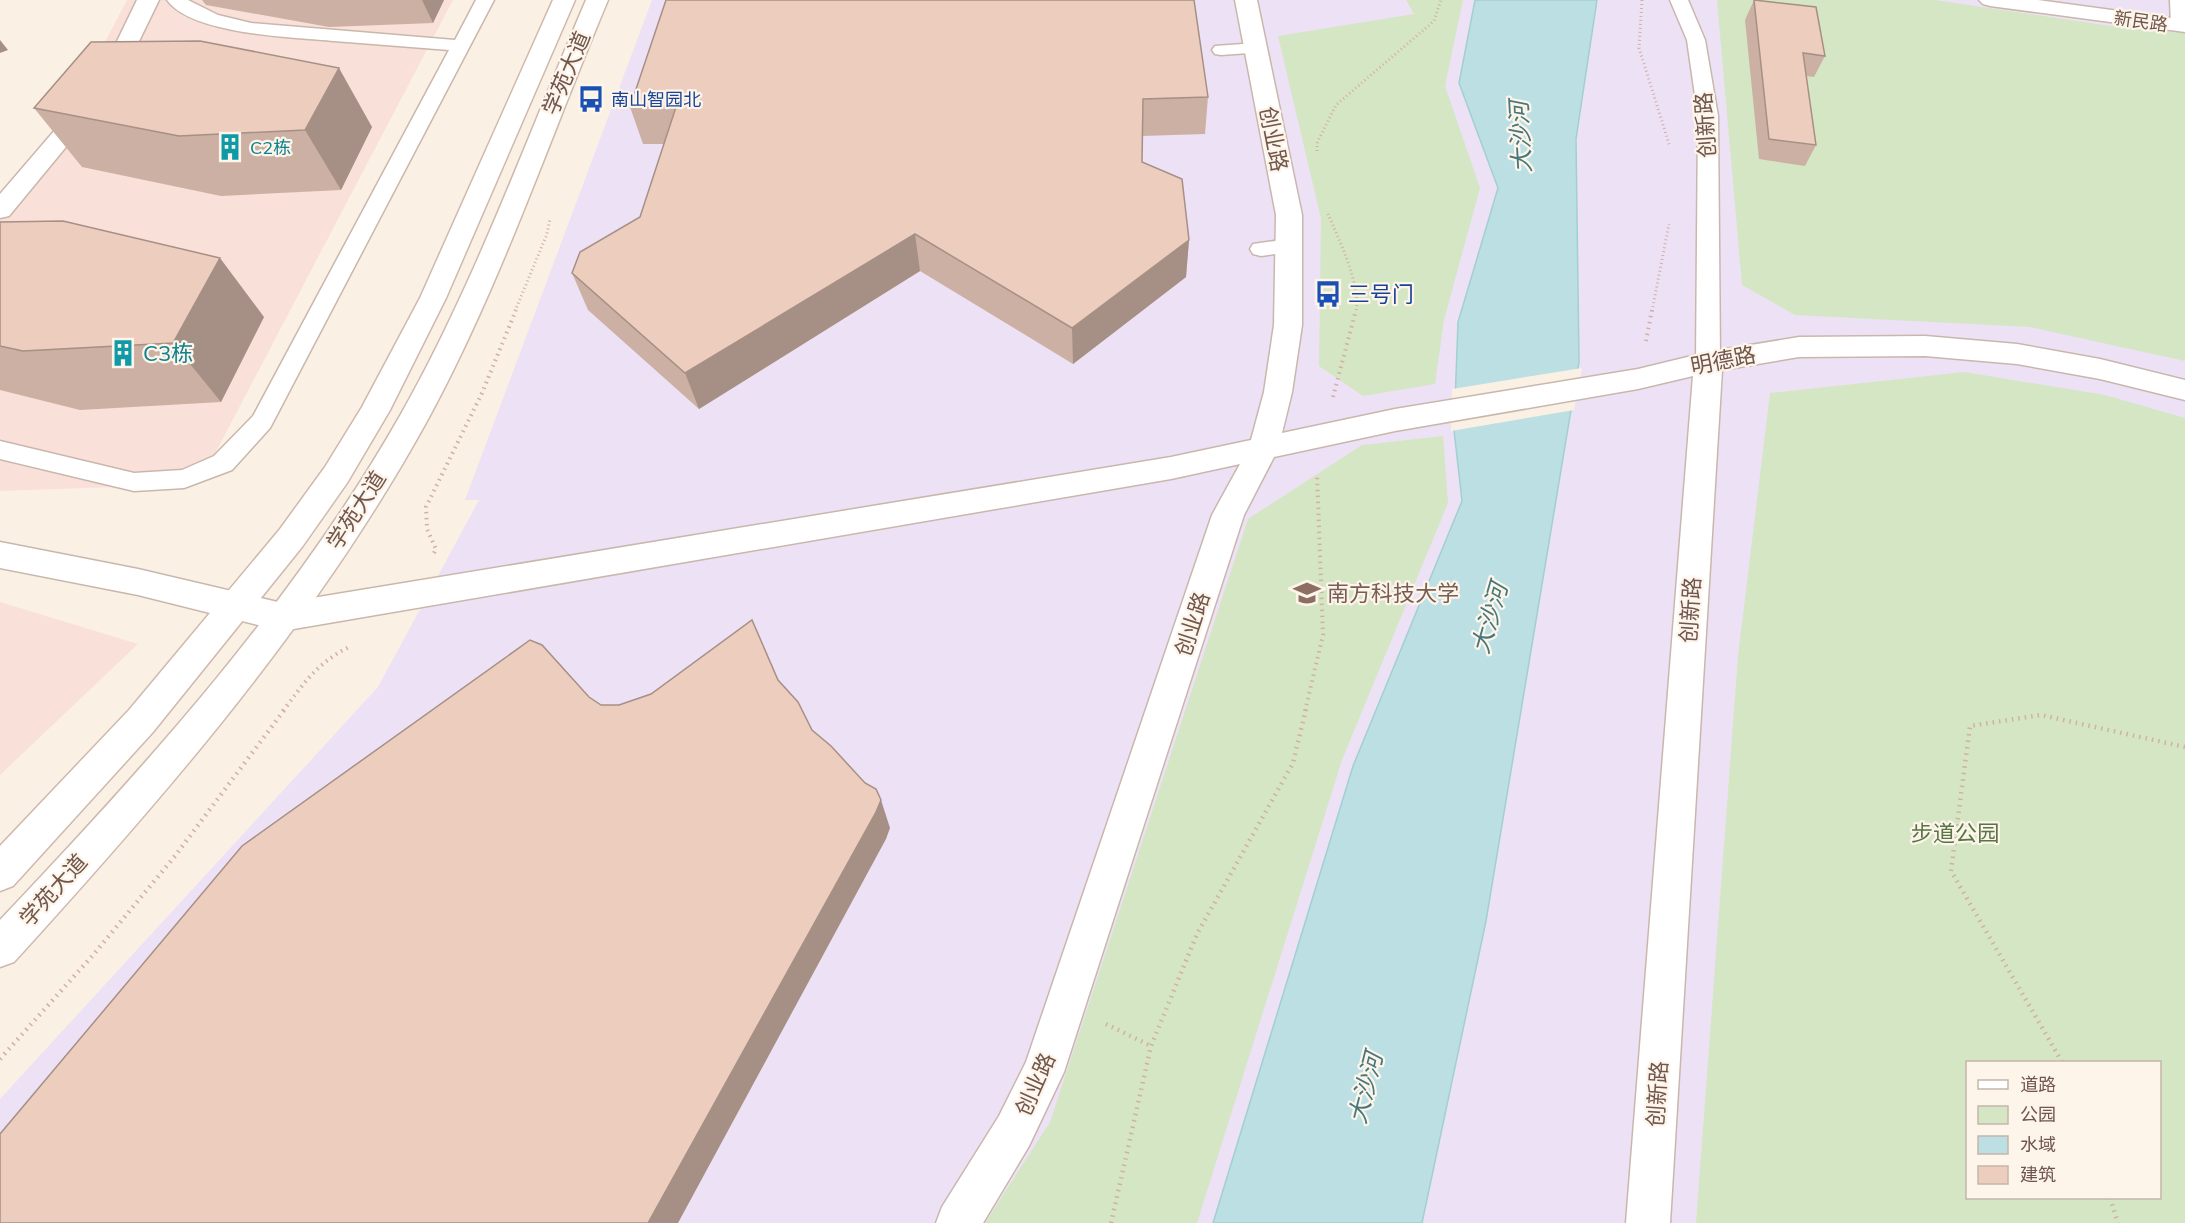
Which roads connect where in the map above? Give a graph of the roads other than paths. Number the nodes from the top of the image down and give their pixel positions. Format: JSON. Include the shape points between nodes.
{"nodes":[{"id":1,"x":148,"y":0,"type":"edge"},
{"id":2,"x":176,"y":0,"type":"edge"},
{"id":3,"x":485,"y":0,"type":"edge"},
{"id":4,"x":564,"y":0,"type":"edge"},
{"id":5,"x":597,"y":0,"type":"edge"},
{"id":6,"x":1246,"y":0,"type":"edge"},
{"id":7,"x":1678,"y":0,"type":"edge"},
{"id":8,"x":1990,"y":0,"type":"edge"},
{"id":9,"x":2179,"y":0,"type":"edge"},
{"id":10,"x":2182,"y":26,"type":"edge"},
{"id":11,"x":461,"y":46,"type":"junction"},
{"id":12,"x":1257,"y":48,"type":"junction"},
{"id":13,"x":1221,"y":50,"type":"dead end"},
{"id":14,"x":0,"y":210,"type":"edge"},
{"id":15,"x":1289,"y":246,"type":"junction"},
{"id":16,"x":1261,"y":249,"type":"dead end"},
{"id":17,"x":1708,"y":362,"type":"junction"},
{"id":18,"x":2185,"y":390,"type":"edge"},
{"id":19,"x":1264,"y":447,"type":"junction"},
{"id":20,"x":0,"y":450,"type":"edge"},
{"id":21,"x":0,"y":555,"type":"edge"},
{"id":22,"x":236,"y":606,"type":"junction"},
{"id":23,"x":282,"y":617,"type":"junction"},
{"id":24,"x":0,"y":873,"type":"edge"},
{"id":25,"x":0,"y":948,"type":"edge"},
{"id":26,"x":958,"y":1223,"type":"edge"},
{"id":27,"x":1648,"y":1223,"type":"edge"}],
"edges":[{"from":1,"to":14,"type":"street","via":[[117,64],[81,114]]},
{"from":2,"to":11,"type":"lane","via":[[222,22],[258,29]]},
{"from":3,"to":11,"type":"lane"},
{"from":4,"to":22,"type":"street","name":"学苑大道","via":[[433,298],[397,370],[336,475]]},
{"from":5,"to":23,"type":"street","name":"学苑大道","via":[[443,362],[376,482]]},
{"from":6,"to":12,"type":"street","name":"创业路"},
{"from":7,"to":17,"type":"lane","name":"创新路","via":[[1696,40],[1708,116]]},
{"from":8,"to":10,"type":"street","name":"新民路"},
{"from":9,"to":10,"type":"lane"},
{"from":11,"to":20,"type":"lane","via":[[262,422],[223,463],[184,479],[134,482]]},
{"from":12,"to":13,"type":"lane"},
{"from":12,"to":15,"type":"street","name":"创业路","via":[[1289,215]]},
{"from":15,"to":16,"type":"lane"},
{"from":15,"to":19,"type":"street","name":"创业路","via":[[1288,326],[1278,392]]},
{"from":17,"to":18,"type":"street","name":"明德路","via":[[1799,346],[1925,346],[2018,354]]},
{"from":17,"to":19,"type":"street","name":"明德路","via":[[1638,379],[1395,420]]},
{"from":17,"to":27,"type":"street","name":"创新路"},
{"from":19,"to":23,"type":"street","name":"明德路","via":[[1171,468]]},
{"from":19,"to":26,"type":"street","name":"创业路","via":[[1228,515],[1043,1072],[1019,1121]]},
{"from":21,"to":22,"type":"street"},
{"from":22,"to":23,"type":"street"},
{"from":22,"to":24,"type":"street","name":"学苑大道","via":[[141,721]]},
{"from":23,"to":25,"type":"street","name":"学苑大道","via":[[124,811]]}]}
